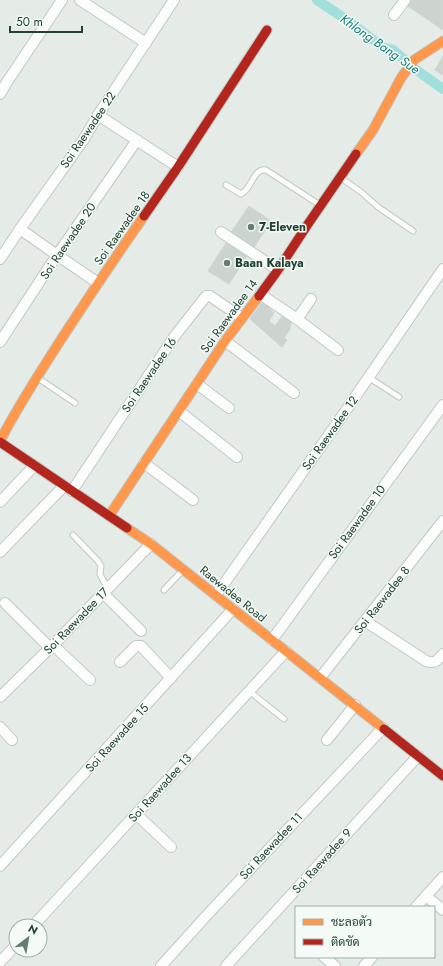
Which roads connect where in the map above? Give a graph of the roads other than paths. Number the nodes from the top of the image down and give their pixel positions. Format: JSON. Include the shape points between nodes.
{"nodes":[{"id":1,"x":62,"y":0,"type":"edge"},
{"id":2,"x":80,"y":0,"type":"edge"},
{"id":3,"x":174,"y":0,"type":"edge"},
{"id":4,"x":405,"y":0,"type":"edge"},
{"id":5,"x":394,"y":15,"type":"dead end"},
{"id":6,"x":267,"y":30,"type":"dead end"},
{"id":7,"x":443,"y":41,"type":"edge"},
{"id":8,"x":146,"y":43,"type":"junction"},
{"id":9,"x":0,"y":94,"type":"edge"},
{"id":10,"x":98,"y":115,"type":"junction"},
{"id":11,"x":137,"y":140,"type":"junction"},
{"id":12,"x":178,"y":167,"type":"junction"},
{"id":13,"x":340,"y":178,"type":"junction"},
{"id":14,"x":226,"y":185,"type":"dead end"},
{"id":15,"x":320,"y":206,"type":"junction"},
{"id":16,"x":20,"y":229,"type":"junction"},
{"id":17,"x":413,"y":230,"type":"dead end"},
{"id":18,"x":221,"y":232,"type":"dead end"},
{"id":19,"x":57,"y":255,"type":"junction"},
{"id":20,"x":0,"y":259,"type":"edge"},
{"id":21,"x":443,"y":269,"type":"edge"},
{"id":22,"x":278,"y":270,"type":"junction"},
{"id":23,"x":98,"y":283,"type":"junction"},
{"id":24,"x":260,"y":294,"type":"junction"},
{"id":25,"x":311,"y":299,"type":"dead end"},
{"id":26,"x":242,"y":318,"type":"junction"},
{"id":27,"x":297,"y":319,"type":"junction"},
{"id":28,"x":225,"y":341,"type":"junction"},
{"id":29,"x":0,"y":342,"type":"edge"},
{"id":30,"x":338,"y":350,"type":"dead end"},
{"id":31,"x":37,"y":377,"type":"junction"},
{"id":32,"x":368,"y":377,"type":"junction"},
{"id":33,"x":196,"y":384,"type":"junction"},
{"id":34,"x":294,"y":393,"type":"dead end"},
{"id":35,"x":399,"y":397,"type":"dead end"},
{"id":36,"x":75,"y":403,"type":"dead end"},
{"id":37,"x":443,"y":405,"type":"edge"},
{"id":38,"x":229,"y":408,"type":"dead end"},
{"id":39,"x":179,"y":411,"type":"junction"},
{"id":40,"x":0,"y":442,"type":"edge"},
{"id":41,"x":237,"y":456,"type":"dead end"},
{"id":42,"x":144,"y":463,"type":"junction"},
{"id":43,"x":34,"y":466,"type":"junction"},
{"id":44,"x":68,"y":489,"type":"junction"},
{"id":45,"x":193,"y":500,"type":"dead end"},
{"id":46,"x":0,"y":502,"type":"edge"},
{"id":47,"x":109,"y":516,"type":"junction"},
{"id":48,"x":443,"y":521,"type":"edge"},
{"id":49,"x":73,"y":535,"type":"dead end"},
{"id":50,"x":151,"y":544,"type":"junction"},
{"id":51,"x":0,"y":552,"type":"edge"},
{"id":52,"x":183,"y":569,"type":"junction"},
{"id":53,"x":164,"y":590,"type":"dead end"},
{"id":54,"x":106,"y":591,"type":"junction"},
{"id":55,"x":216,"y":595,"type":"junction"},
{"id":56,"x":5,"y":603,"type":"dead end"},
{"id":57,"x":233,"y":609,"type":"junction"},
{"id":58,"x":365,"y":621,"type":"junction"},
{"id":59,"x":141,"y":631,"type":"dead end"},
{"id":60,"x":272,"y":640,"type":"junction"},
{"id":61,"x":52,"y":647,"type":"junction"},
{"id":62,"x":286,"y":651,"type":"junction"},
{"id":63,"x":443,"y":654,"type":"edge"},
{"id":64,"x":120,"y":662,"type":"dead end"},
{"id":65,"x":171,"y":678,"type":"junction"},
{"id":66,"x":320,"y":678,"type":"junction"},
{"id":67,"x":90,"y":680,"type":"dead end"},
{"id":68,"x":249,"y":691,"type":"junction"},
{"id":69,"x":0,"y":698,"type":"edge"},
{"id":70,"x":355,"y":705,"type":"junction"},
{"id":71,"x":284,"y":719,"type":"dead end"},
{"id":72,"x":0,"y":728,"type":"edge"},
{"id":73,"x":383,"y":728,"type":"junction"},
{"id":74,"x":12,"y":740,"type":"dead end"},
{"id":75,"x":327,"y":740,"type":"dead end"},
{"id":76,"x":418,"y":756,"type":"junction"},
{"id":77,"x":443,"y":776,"type":"edge"},
{"id":78,"x":136,"y":814,"type":"junction"},
{"id":79,"x":171,"y":846,"type":"dead end"},
{"id":80,"x":0,"y":866,"type":"edge"},
{"id":81,"x":443,"y":877,"type":"edge"},
{"id":82,"x":426,"y":896,"type":"junction"},
{"id":83,"x":417,"y":906,"type":"edge"},
{"id":84,"x":443,"y":910,"type":"edge"},
{"id":85,"x":40,"y":918,"type":"edge"},
{"id":86,"x":8,"y":954,"type":"edge"},
{"id":87,"x":325,"y":958,"type":"edge"},
{"id":88,"x":371,"y":958,"type":"edge"},
{"id":89,"x":0,"y":962,"type":"edge"},
{"id":90,"x":161,"y":966,"type":"edge"},
{"id":91,"x":226,"y":966,"type":"edge"},
{"id":92,"x":335,"y":966,"type":"edge"},
{"id":93,"x":364,"y":966,"type":"edge"}],
"edges":[{"from":1,"to":9,"type":"street"},
{"from":2,"to":8,"type":"street"},
{"from":3,"to":8,"type":"street","name":"Soi Raewadee 22"},
{"from":4,"to":5,"type":"street"},
{"from":6,"to":12,"type":"street","name":"Soi Raewadee 18"},
{"from":7,"to":13,"type":"street","name":"Soi Raewadee 14","via":[[414,60],[406,70],[373,130]]},
{"from":8,"to":10,"type":"street","name":"Soi Raewadee 22"},
{"from":10,"to":11,"type":"street"},
{"from":10,"to":16,"type":"street","name":"Soi Raewadee 22"},
{"from":11,"to":12,"type":"street"},
{"from":11,"to":19,"type":"street","name":"Soi Raewadee 20"},
{"from":12,"to":23,"type":"street","name":"Soi Raewadee 18"},
{"from":13,"to":15,"type":"street","name":"Soi Raewadee 14"},
{"from":13,"to":17,"type":"lane"},
{"from":14,"to":15,"type":"lane","via":[[241,194],[248,189],[259,171],[266,170]]},
{"from":15,"to":22,"type":"street","name":"Soi Raewadee 14"},
{"from":16,"to":19,"type":"street"},
{"from":16,"to":20,"type":"street","name":"Soi Raewadee 22"},
{"from":18,"to":22,"type":"street"},
{"from":19,"to":23,"type":"street"},
{"from":19,"to":29,"type":"street","name":"Soi Raewadee 20"},
{"from":21,"to":32,"type":"street","name":"Soi Raewadee 12"},
{"from":22,"to":24,"type":"street","name":"Soi Raewadee 14"},
{"from":23,"to":31,"type":"street","name":"Soi Raewadee 18"},
{"from":24,"to":26,"type":"street","name":"Soi Raewadee 14"},
{"from":24,"to":27,"type":"street"},
{"from":25,"to":27,"type":"street"},
{"from":26,"to":28,"type":"street","name":"Soi Raewadee 14"},
{"from":26,"to":44,"type":"street","name":"Soi Raewadee 16","via":[[210,296],[206,296],[174,337]]},
{"from":27,"to":30,"type":"street"},
{"from":28,"to":33,"type":"street","name":"Soi Raewadee 14"},
{"from":28,"to":34,"type":"street"},
{"from":31,"to":36,"type":"lane"},
{"from":31,"to":40,"type":"street","name":"Soi Raewadee 18"},
{"from":32,"to":35,"type":"lane"},
{"from":32,"to":55,"type":"street","name":"Soi Raewadee 12"},
{"from":33,"to":38,"type":"street"},
{"from":33,"to":39,"type":"street","name":"Soi Raewadee 14"},
{"from":37,"to":60,"type":"street","name":"Soi Raewadee 10"},
{"from":39,"to":41,"type":"street"},
{"from":39,"to":42,"type":"street","name":"Soi Raewadee 14"},
{"from":40,"to":43,"type":"street","name":"Raewadee Road"},
{"from":42,"to":45,"type":"street"},
{"from":42,"to":47,"type":"street","name":"Soi Raewadee 14"},
{"from":43,"to":44,"type":"street","name":"Raewadee Road"},
{"from":43,"to":46,"type":"street"},
{"from":44,"to":47,"type":"street","name":"Raewadee Road"},
{"from":44,"to":51,"type":"street"},
{"from":47,"to":50,"type":"street","name":"Raewadee Road"},
{"from":48,"to":58,"type":"street","name":"Soi Raewadee 8"},
{"from":49,"to":54,"type":"lane","via":[[101,566],[100,574]]},
{"from":50,"to":52,"type":"street","name":"Raewadee Road"},
{"from":50,"to":54,"type":"street","name":"Soi Raewadee 17"},
{"from":52,"to":53,"type":"lane"},
{"from":52,"to":55,"type":"street","name":"Raewadee Road"},
{"from":54,"to":59,"type":"street"},
{"from":54,"to":61,"type":"street","name":"Soi Raewadee 17"},
{"from":55,"to":57,"type":"street","name":"Raewadee Road"},
{"from":56,"to":61,"type":"street"},
{"from":57,"to":60,"type":"street","name":"Raewadee Road"},
{"from":57,"to":65,"type":"street","name":"Soi Raewadee 15"},
{"from":58,"to":63,"type":"street","via":[[426,661],[432,663]]},
{"from":58,"to":66,"type":"street","name":"Soi Raewadee 8"},
{"from":60,"to":62,"type":"street","name":"Raewadee Road"},
{"from":61,"to":67,"type":"street"},
{"from":61,"to":69,"type":"street","name":"Soi Raewadee 17"},
{"from":62,"to":66,"type":"street","name":"Raewadee Road"},
{"from":62,"to":68,"type":"street","name":"Soi Raewadee 13"},
{"from":64,"to":65,"type":"street","via":[[136,646],[141,646]]},
{"from":65,"to":80,"type":"street","name":"Soi Raewadee 15"},
{"from":66,"to":70,"type":"street","name":"Raewadee Road"},
{"from":68,"to":71,"type":"lane"},
{"from":68,"to":78,"type":"street","name":"Soi Raewadee 13"},
{"from":70,"to":73,"type":"street","name":"Raewadee Road"},
{"from":70,"to":75,"type":"street"},
{"from":72,"to":74,"type":"street"},
{"from":73,"to":76,"type":"street","name":"Raewadee Road"},
{"from":73,"to":90,"type":"street","name":"Soi Raewadee 11"},
{"from":76,"to":77,"type":"street","name":"Raewadee Road"},
{"from":76,"to":91,"type":"street","name":"Soi Raewadee 9"},
{"from":78,"to":79,"type":"street"},
{"from":78,"to":85,"type":"street","name":"Soi Raewadee 13"},
{"from":81,"to":82,"type":"street"},
{"from":82,"to":83,"type":"street"},
{"from":82,"to":84,"type":"street"},
{"from":86,"to":89,"type":"street"},
{"from":87,"to":92,"type":"street"},
{"from":88,"to":93,"type":"street"}]}
